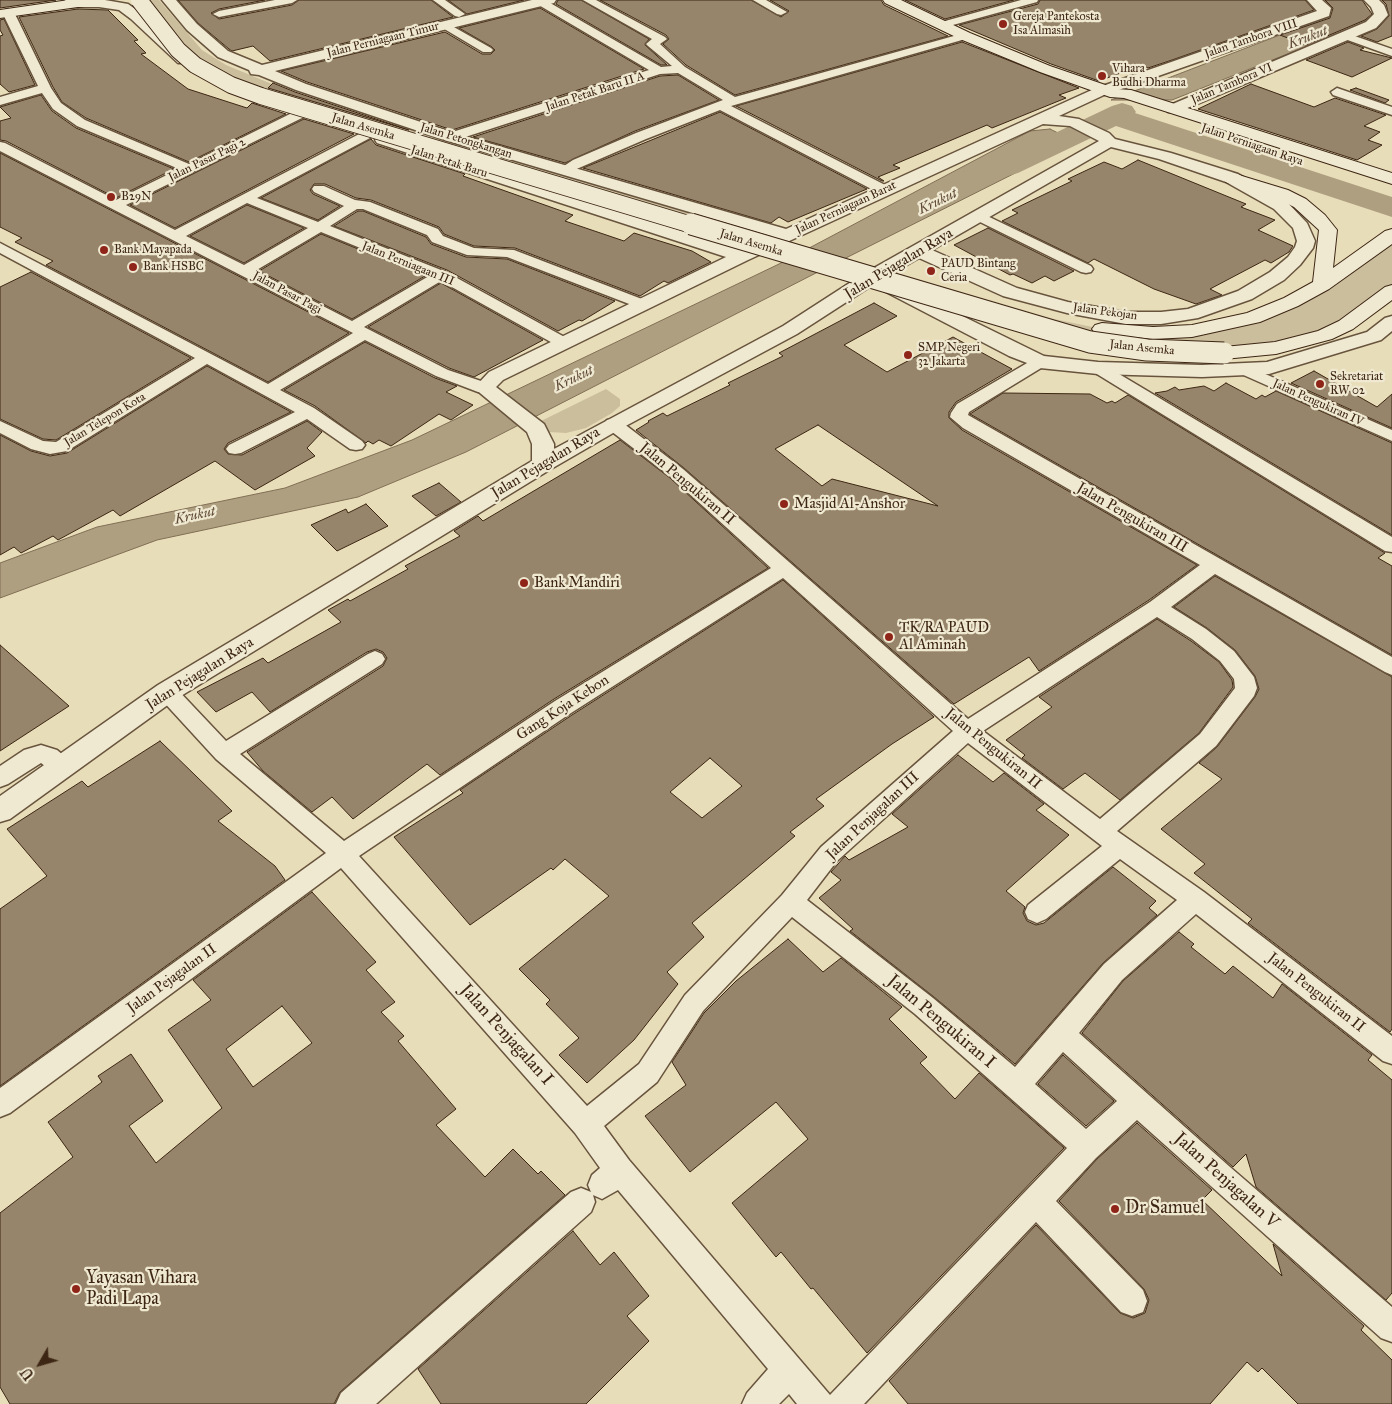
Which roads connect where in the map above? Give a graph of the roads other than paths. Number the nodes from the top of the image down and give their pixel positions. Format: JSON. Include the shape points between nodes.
{"nodes":[{"id":1,"x":99,"y":0,"type":"edge"},
{"id":2,"x":139,"y":0,"type":"edge"},
{"id":3,"x":159,"y":0,"type":"edge"},
{"id":4,"x":169,"y":0,"type":"edge"},
{"id":5,"x":292,"y":0,"type":"edge"},
{"id":6,"x":438,"y":0,"type":"edge"},
{"id":7,"x":513,"y":0,"type":"edge"},
{"id":8,"x":588,"y":0,"type":"edge"},
{"id":9,"x":758,"y":0,"type":"edge"},
{"id":10,"x":890,"y":0,"type":"edge"},
{"id":11,"x":1034,"y":0,"type":"edge"},
{"id":12,"x":1314,"y":0,"type":"edge"},
{"id":13,"x":1371,"y":0,"type":"edge"},
{"id":14,"x":545,"y":1,"type":"edge"},
{"id":15,"x":62,"y":4,"type":"junction"},
{"id":16,"x":781,"y":12,"type":"dead end"},
{"id":17,"x":4,"y":13,"type":"edge"},
{"id":18,"x":219,"y":14,"type":"dead end"},
{"id":19,"x":459,"y":14,"type":"junction"},
{"id":20,"x":942,"y":25,"type":"junction"},
{"id":21,"x":445,"y":26,"type":"junction"},
{"id":22,"x":965,"y":36,"type":"junction"},
{"id":23,"x":1346,"y":36,"type":"junction"},
{"id":24,"x":487,"y":50,"type":"dead end"},
{"id":25,"x":1392,"y":53,"type":"edge"},
{"id":26,"x":253,"y":68,"type":"junction"},
{"id":27,"x":680,"y":69,"type":"junction"},
{"id":28,"x":1046,"y":69,"type":"junction"},
{"id":29,"x":659,"y":71,"type":"junction"},
{"id":30,"x":212,"y":79,"type":"junction"},
{"id":31,"x":45,"y":88,"type":"junction"},
{"id":32,"x":1337,"y":92,"type":"dead end"},
{"id":33,"x":1117,"y":94,"type":"junction"},
{"id":34,"x":0,"y":101,"type":"edge"},
{"id":35,"x":1080,"y":102,"type":"junction"},
{"id":36,"x":728,"y":104,"type":"junction"},
{"id":37,"x":1168,"y":110,"type":"junction"},
{"id":38,"x":1392,"y":111,"type":"edge"},
{"id":39,"x":300,"y":114,"type":"junction"},
{"id":40,"x":1039,"y":120,"type":"junction"},
{"id":41,"x":1075,"y":123,"type":"junction"},
{"id":42,"x":366,"y":134,"type":"junction"},
{"id":43,"x":451,"y":137,"type":"junction"},
{"id":44,"x":1106,"y":139,"type":"junction"},
{"id":45,"x":0,"y":146,"type":"edge"},
{"id":46,"x":191,"y":169,"type":"junction"},
{"id":47,"x":566,"y":170,"type":"junction"},
{"id":48,"x":1232,"y":178,"type":"junction"},
{"id":49,"x":1392,"y":179,"type":"edge"},
{"id":50,"x":319,"y":189,"type":"dead end"},
{"id":51,"x":884,"y":190,"type":"junction"},
{"id":52,"x":1392,"y":191,"type":"edge"},
{"id":53,"x":246,"y":198,"type":"junction"},
{"id":54,"x":352,"y":204,"type":"junction"},
{"id":55,"x":114,"y":206,"type":"junction"},
{"id":56,"x":979,"y":216,"type":"junction"},
{"id":57,"x":318,"y":228,"type":"junction"},
{"id":58,"x":176,"y":235,"type":"junction"},
{"id":59,"x":786,"y":235,"type":"junction"},
{"id":60,"x":1392,"y":235,"type":"edge"},
{"id":61,"x":0,"y":247,"type":"edge"},
{"id":62,"x":918,"y":251,"type":"junction"},
{"id":63,"x":742,"y":256,"type":"junction"},
{"id":64,"x":1086,"y":269,"type":"dead end"},
{"id":65,"x":245,"y":271,"type":"junction"},
{"id":66,"x":441,"y":275,"type":"junction"},
{"id":67,"x":872,"y":277,"type":"junction"},
{"id":68,"x":1322,"y":285,"type":"junction"},
{"id":69,"x":994,"y":286,"type":"junction"},
{"id":70,"x":1392,"y":291,"type":"edge"},
{"id":71,"x":642,"y":304,"type":"junction"},
{"id":72,"x":955,"y":320,"type":"junction"},
{"id":73,"x":1392,"y":322,"type":"edge"},
{"id":74,"x":359,"y":330,"type":"junction"},
{"id":75,"x":564,"y":343,"type":"junction"},
{"id":76,"x":206,"y":358,"type":"junction"},
{"id":77,"x":1040,"y":362,"type":"junction"},
{"id":78,"x":1098,"y":368,"type":"junction"},
{"id":79,"x":1245,"y":370,"type":"junction"},
{"id":80,"x":489,"y":391,"type":"junction"},
{"id":81,"x":268,"y":392,"type":"junction"},
{"id":82,"x":308,"y":412,"type":"junction"},
{"id":83,"x":613,"y":424,"type":"junction"},
{"id":84,"x":0,"y":426,"type":"edge"},
{"id":85,"x":536,"y":429,"type":"joint"},
{"id":86,"x":1392,"y":436,"type":"edge"},
{"id":87,"x":356,"y":445,"type":"dead end"},
{"id":88,"x":235,"y":449,"type":"dead end"},
{"id":89,"x":543,"y":464,"type":"junction"},
{"id":90,"x":1392,"y":546,"type":"edge"},
{"id":91,"x":1213,"y":565,"type":"junction"},
{"id":92,"x":786,"y":568,"type":"junction"},
{"id":93,"x":1157,"y":607,"type":"junction"},
{"id":94,"x":375,"y":659,"type":"dead end"},
{"id":95,"x":1392,"y":667,"type":"edge"},
{"id":96,"x":167,"y":692,"type":"junction"},
{"id":97,"x":967,"y":731,"type":"junction"},
{"id":98,"x":224,"y":753,"type":"junction"},
{"id":99,"x":62,"y":767,"type":"junction"},
{"id":100,"x":0,"y":778,"type":"edge"},
{"id":101,"x":0,"y":811,"type":"edge"},
{"id":102,"x":1110,"y":839,"type":"junction"},
{"id":103,"x":343,"y":854,"type":"junction"},
{"id":104,"x":1194,"y":899,"type":"junction"},
{"id":105,"x":792,"y":902,"type":"junction"},
{"id":106,"x":1037,"y":912,"type":"dead end"},
{"id":107,"x":1062,"y":1034,"type":"junction"},
{"id":108,"x":1392,"y":1052,"type":"edge"},
{"id":109,"x":1016,"y":1085,"type":"junction"},
{"id":110,"x":1137,"y":1101,"type":"junction"},
{"id":111,"x":0,"y":1104,"type":"edge"},
{"id":112,"x":586,"y":1124,"type":"junction"},
{"id":113,"x":1086,"y":1148,"type":"junction"},
{"id":114,"x":601,"y":1186,"type":"junction"},
{"id":115,"x":1036,"y":1201,"type":"junction"},
{"id":116,"x":1132,"y":1300,"type":"dead end"},
{"id":117,"x":1392,"y":1327,"type":"edge"},
{"id":118,"x":789,"y":1370,"type":"junction"},
{"id":119,"x":352,"y":1404,"type":"edge"},
{"id":120,"x":758,"y":1404,"type":"edge"},
{"id":121,"x":818,"y":1404,"type":"edge"},
{"id":122,"x":842,"y":1404,"type":"edge"}],
"edges":[{"from":1,"to":15,"type":"main road"},
{"from":2,"to":70,"type":"main road","name":"Jalan Asemka","bridge":true,"via":[[178,50],[196,65],[231,85],[1064,336],[1147,350],[1224,352],[1276,348],[1309,340],[1346,325]]},
{"from":3,"to":68,"type":"main road","name":"Jalan Asemka","via":[[202,50],[226,65],[308,99],[1054,319],[1102,330],[1192,331],[1253,318]]},
{"from":4,"to":26,"type":"street","name":"Jalan Petongkangan","via":[[217,49]]},
{"from":5,"to":18,"type":"street"},
{"from":6,"to":19,"type":"street"},
{"from":7,"to":19,"type":"street","name":"Jalan Perniagaan Timur"},
{"from":8,"to":27,"type":"street","via":[[661,39],[652,44]]},
{"from":9,"to":16,"type":"street"},
{"from":10,"to":20,"type":"main road","name":"Jalan Perniagaan Raya"},
{"from":11,"to":20,"type":"street"},
{"from":12,"to":33,"type":"street","name":"Jalan Tambora VIII","via":[[1324,8],[1324,13]]},
{"from":13,"to":23,"type":"street","name":"Jalan Tambora VI","via":[[1377,5],[1380,15],[1371,25]]},
{"from":14,"to":21,"type":"street","name":"Jalan Perniagaan Timur"},
{"from":14,"to":29,"type":"street"},
{"from":15,"to":17,"type":"main road"},
{"from":15,"to":30,"type":"street","name":"Jalan Petak Baru","via":[[99,3],[123,7],[176,55]]},
{"from":17,"to":31,"type":"street"},
{"from":19,"to":26,"type":"street","name":"Jalan Perniagaan Timur"},
{"from":20,"to":22,"type":"main road","name":"Jalan Perniagaan Raya"},
{"from":21,"to":24,"type":"street"},
{"from":21,"to":26,"type":"street","name":"Jalan Perniagaan Timur"},
{"from":22,"to":28,"type":"main road","name":"Jalan Perniagaan Raya"},
{"from":22,"to":36,"type":"street"},
{"from":23,"to":25,"type":"street"},
{"from":23,"to":37,"type":"street","name":"Jalan Tambora VI"},
{"from":26,"to":30,"type":"street","name":"Jalan Perniagaan Timur"},
{"from":26,"to":43,"type":"street","name":"Jalan Petongkangan"},
{"from":27,"to":29,"type":"street","name":"Jalan Petak Baru II A"},
{"from":27,"to":36,"type":"street"},
{"from":28,"to":33,"type":"main road","name":"Jalan Perniagaan Raya"},
{"from":28,"to":35,"type":"main road","via":[[1083,95]]},
{"from":29,"to":43,"type":"street","name":"Jalan Petak Baru II A"},
{"from":30,"to":39,"type":"street","name":"Jalan Petak Baru"},
{"from":31,"to":34,"type":"street"},
{"from":31,"to":46,"type":"street","via":[[57,106],[81,123]]},
{"from":32,"to":38,"type":"street"},
{"from":33,"to":35,"type":"street","name":"Jalan Perniagaan Barat"},
{"from":33,"to":37,"type":"main road","name":"Jalan Perniagaan Raya"},
{"from":35,"to":40,"type":"street","name":"Jalan Perniagaan Barat"},
{"from":35,"to":41,"type":"street","via":[[1071,113]]},
{"from":36,"to":47,"type":"street","via":[[641,136]]},
{"from":36,"to":51,"type":"street"},
{"from":37,"to":49,"type":"main road","name":"Jalan Perniagaan Raya"},
{"from":37,"to":52,"type":"main road","name":"Jalan Perniagaan Raya","via":[[1275,154]]},
{"from":39,"to":42,"type":"street","name":"Jalan Petak Baru"},
{"from":39,"to":46,"type":"street","name":"Jalan Pasar Pagi 2"},
{"from":40,"to":41,"type":"street","name":"Jalan Pekojan"},
{"from":40,"to":51,"type":"street","name":"Jalan Perniagaan Barat"},
{"from":41,"to":44,"type":"street","name":"Jalan Pekojan"},
{"from":42,"to":53,"type":"street"},
{"from":42,"to":63,"type":"street","name":"Jalan Petak Baru"},
{"from":43,"to":47,"type":"street","name":"Jalan Petongkangan"},
{"from":44,"to":48,"type":"street","name":"Jalan Pekojan"},
{"from":44,"to":56,"type":"street","name":"Jalan Pejagalan Raya"},
{"from":45,"to":55,"type":"street","name":"Jalan Pasar Pagi"},
{"from":46,"to":55,"type":"street","name":"Jalan Pasar Pagi 2"},
{"from":47,"to":59,"type":"street","name":"Jalan Petongkangan"},
{"from":48,"to":68,"type":"main road","via":[[1300,203],[1328,230]]},
{"from":48,"to":69,"type":"street","name":"Jalan Pekojan","via":[[1280,205],[1297,221],[1306,241],[1294,261],[1245,295],[1191,314],[1126,318],[1066,307]]},
{"from":50,"to":54,"type":"street"},
{"from":51,"to":59,"type":"street","name":"Jalan Perniagaan Barat"},
{"from":53,"to":57,"type":"street","name":"Jalan Perniagaan III"},
{"from":53,"to":58,"type":"street"},
{"from":54,"to":57,"type":"street"},
{"from":54,"to":71,"type":"street","via":[[365,205],[433,232],[437,239],[472,252],[509,253]]},
{"from":55,"to":58,"type":"street","name":"Jalan Pasar Pagi"},
{"from":56,"to":62,"type":"street","name":"Jalan Pejagalan Raya"},
{"from":56,"to":64,"type":"street"},
{"from":57,"to":65,"type":"street"},
{"from":57,"to":66,"type":"street","name":"Jalan Perniagaan III"},
{"from":58,"to":65,"type":"street","name":"Jalan Pasar Pagi"},
{"from":59,"to":63,"type":"street","name":"Jalan Perniagaan Barat"},
{"from":60,"to":68,"type":"main road","name":"Jalan Asemka"},
{"from":61,"to":76,"type":"street"},
{"from":62,"to":67,"type":"street","name":"Jalan Pejagalan Raya"},
{"from":62,"to":69,"type":"street","name":"Jalan Pekojan"},
{"from":63,"to":71,"type":"street","name":"Jalan Perniagaan Barat"},
{"from":65,"to":74,"type":"street","name":"Jalan Pasar Pagi"},
{"from":66,"to":74,"type":"street"},
{"from":66,"to":75,"type":"street","name":"Jalan Perniagaan III"},
{"from":67,"to":72,"type":"street"},
{"from":67,"to":83,"type":"street","name":"Jalan Pejagalan Raya","via":[[790,330]]},
{"from":69,"to":72,"type":"street","via":[[971,287],[954,295],[948,307]]},
{"from":71,"to":75,"type":"street","name":"Jalan Perniagaan Barat"},
{"from":72,"to":77,"type":"street"},
{"from":73,"to":79,"type":"street","via":[[1374,336],[1328,352],[1269,368]]},
{"from":74,"to":80,"type":"street","name":"Jalan Pasar Pagi","via":[[442,373]]},
{"from":74,"to":81,"type":"street"},
{"from":75,"to":80,"type":"street","name":"Jalan Perniagaan Barat","via":[[496,376]]},
{"from":76,"to":81,"type":"street"},
{"from":76,"to":84,"type":"street","name":"Jalan Telepon Kota","via":[[61,447],[50,449],[37,445]]},
{"from":77,"to":78,"type":"street"},
{"from":77,"to":91,"type":"street","name":"Jalan Pengukiran III","via":[[963,408],[959,417]]},
{"from":78,"to":79,"type":"street"},
{"from":78,"to":90,"type":"street"},
{"from":79,"to":86,"type":"street","name":"Jalan Pengukiran IV"},
{"from":80,"to":85,"type":"street","name":"Jalan Pasar Pagi"},
{"from":81,"to":82,"type":"street"},
{"from":82,"to":87,"type":"street"},
{"from":82,"to":88,"type":"street"},
{"from":83,"to":89,"type":"street","name":"Jalan Pejagalan Raya"},
{"from":83,"to":92,"type":"street","name":"Jalan Pengukiran II","via":[[677,472]]},
{"from":85,"to":89,"type":"street","name":"Jalan Pasar Pagi","via":[[543,444]]},
{"from":89,"to":96,"type":"street","name":"Jalan Pejagalan Raya"},
{"from":91,"to":93,"type":"street","name":"Jalan Penjagalan III"},
{"from":91,"to":95,"type":"street","name":"Jalan Pengukiran III"},
{"from":92,"to":97,"type":"street","name":"Jalan Pengukiran II"},
{"from":92,"to":103,"type":"street","name":"Gang Koja Kebon","via":[[563,707]]},
{"from":93,"to":97,"type":"street","name":"Jalan Penjagalan III"},
{"from":93,"to":102,"type":"street","via":[[1227,656],[1244,677],[1246,688],[1208,740]]},
{"from":94,"to":98,"type":"street"},
{"from":96,"to":98,"type":"street","name":"Jalan Penjagalan I"},
{"from":96,"to":99,"type":"street","name":"Jalan Pejagalan Raya"},
{"from":97,"to":102,"type":"street","name":"Jalan Pengukiran II"},
{"from":97,"to":105,"type":"street","name":"Jalan Penjagalan III","via":[[829,854]]},
{"from":98,"to":103,"type":"street","name":"Jalan Penjagalan I"},
{"from":99,"to":100,"type":"street","via":[[49,756],[41,754],[32,756]]},
{"from":99,"to":101,"type":"street","name":"Jalan Pejagalan Raya"},
{"from":102,"to":104,"type":"street","name":"Jalan Pengukiran II"},
{"from":102,"to":106,"type":"street"},
{"from":103,"to":111,"type":"street","name":"Jalan Pejagalan II"},
{"from":103,"to":112,"type":"street","name":"Jalan Penjagalan I"},
{"from":104,"to":107,"type":"street","via":[[1113,972]]},
{"from":104,"to":108,"type":"street","name":"Jalan Pengukiran II"},
{"from":105,"to":109,"type":"street","name":"Jalan Pengukiran I","via":[[924,1006]]},
{"from":105,"to":112,"type":"street","name":"Jalan Penjagalan III","via":[[694,1004],[648,1072]]},
{"from":107,"to":109,"type":"street"},
{"from":107,"to":110,"type":"street","name":"Jalan Penjagalan V"},
{"from":109,"to":113,"type":"street","name":"Jalan Pengukiran I"},
{"from":110,"to":113,"type":"street"},
{"from":110,"to":117,"type":"street","name":"Jalan Penjagalan V"},
{"from":112,"to":114,"type":"street","name":"Jalan Penjagalan I"},
{"from":113,"to":115,"type":"street"},
{"from":114,"to":118,"type":"street","name":"Jalan Penjagalan I"},
{"from":114,"to":119,"type":"street"},
{"from":115,"to":116,"type":"street"},
{"from":115,"to":122,"type":"street"},
{"from":118,"to":120,"type":"street"},
{"from":118,"to":121,"type":"street","name":"Jalan Penjagalan I"}]}
